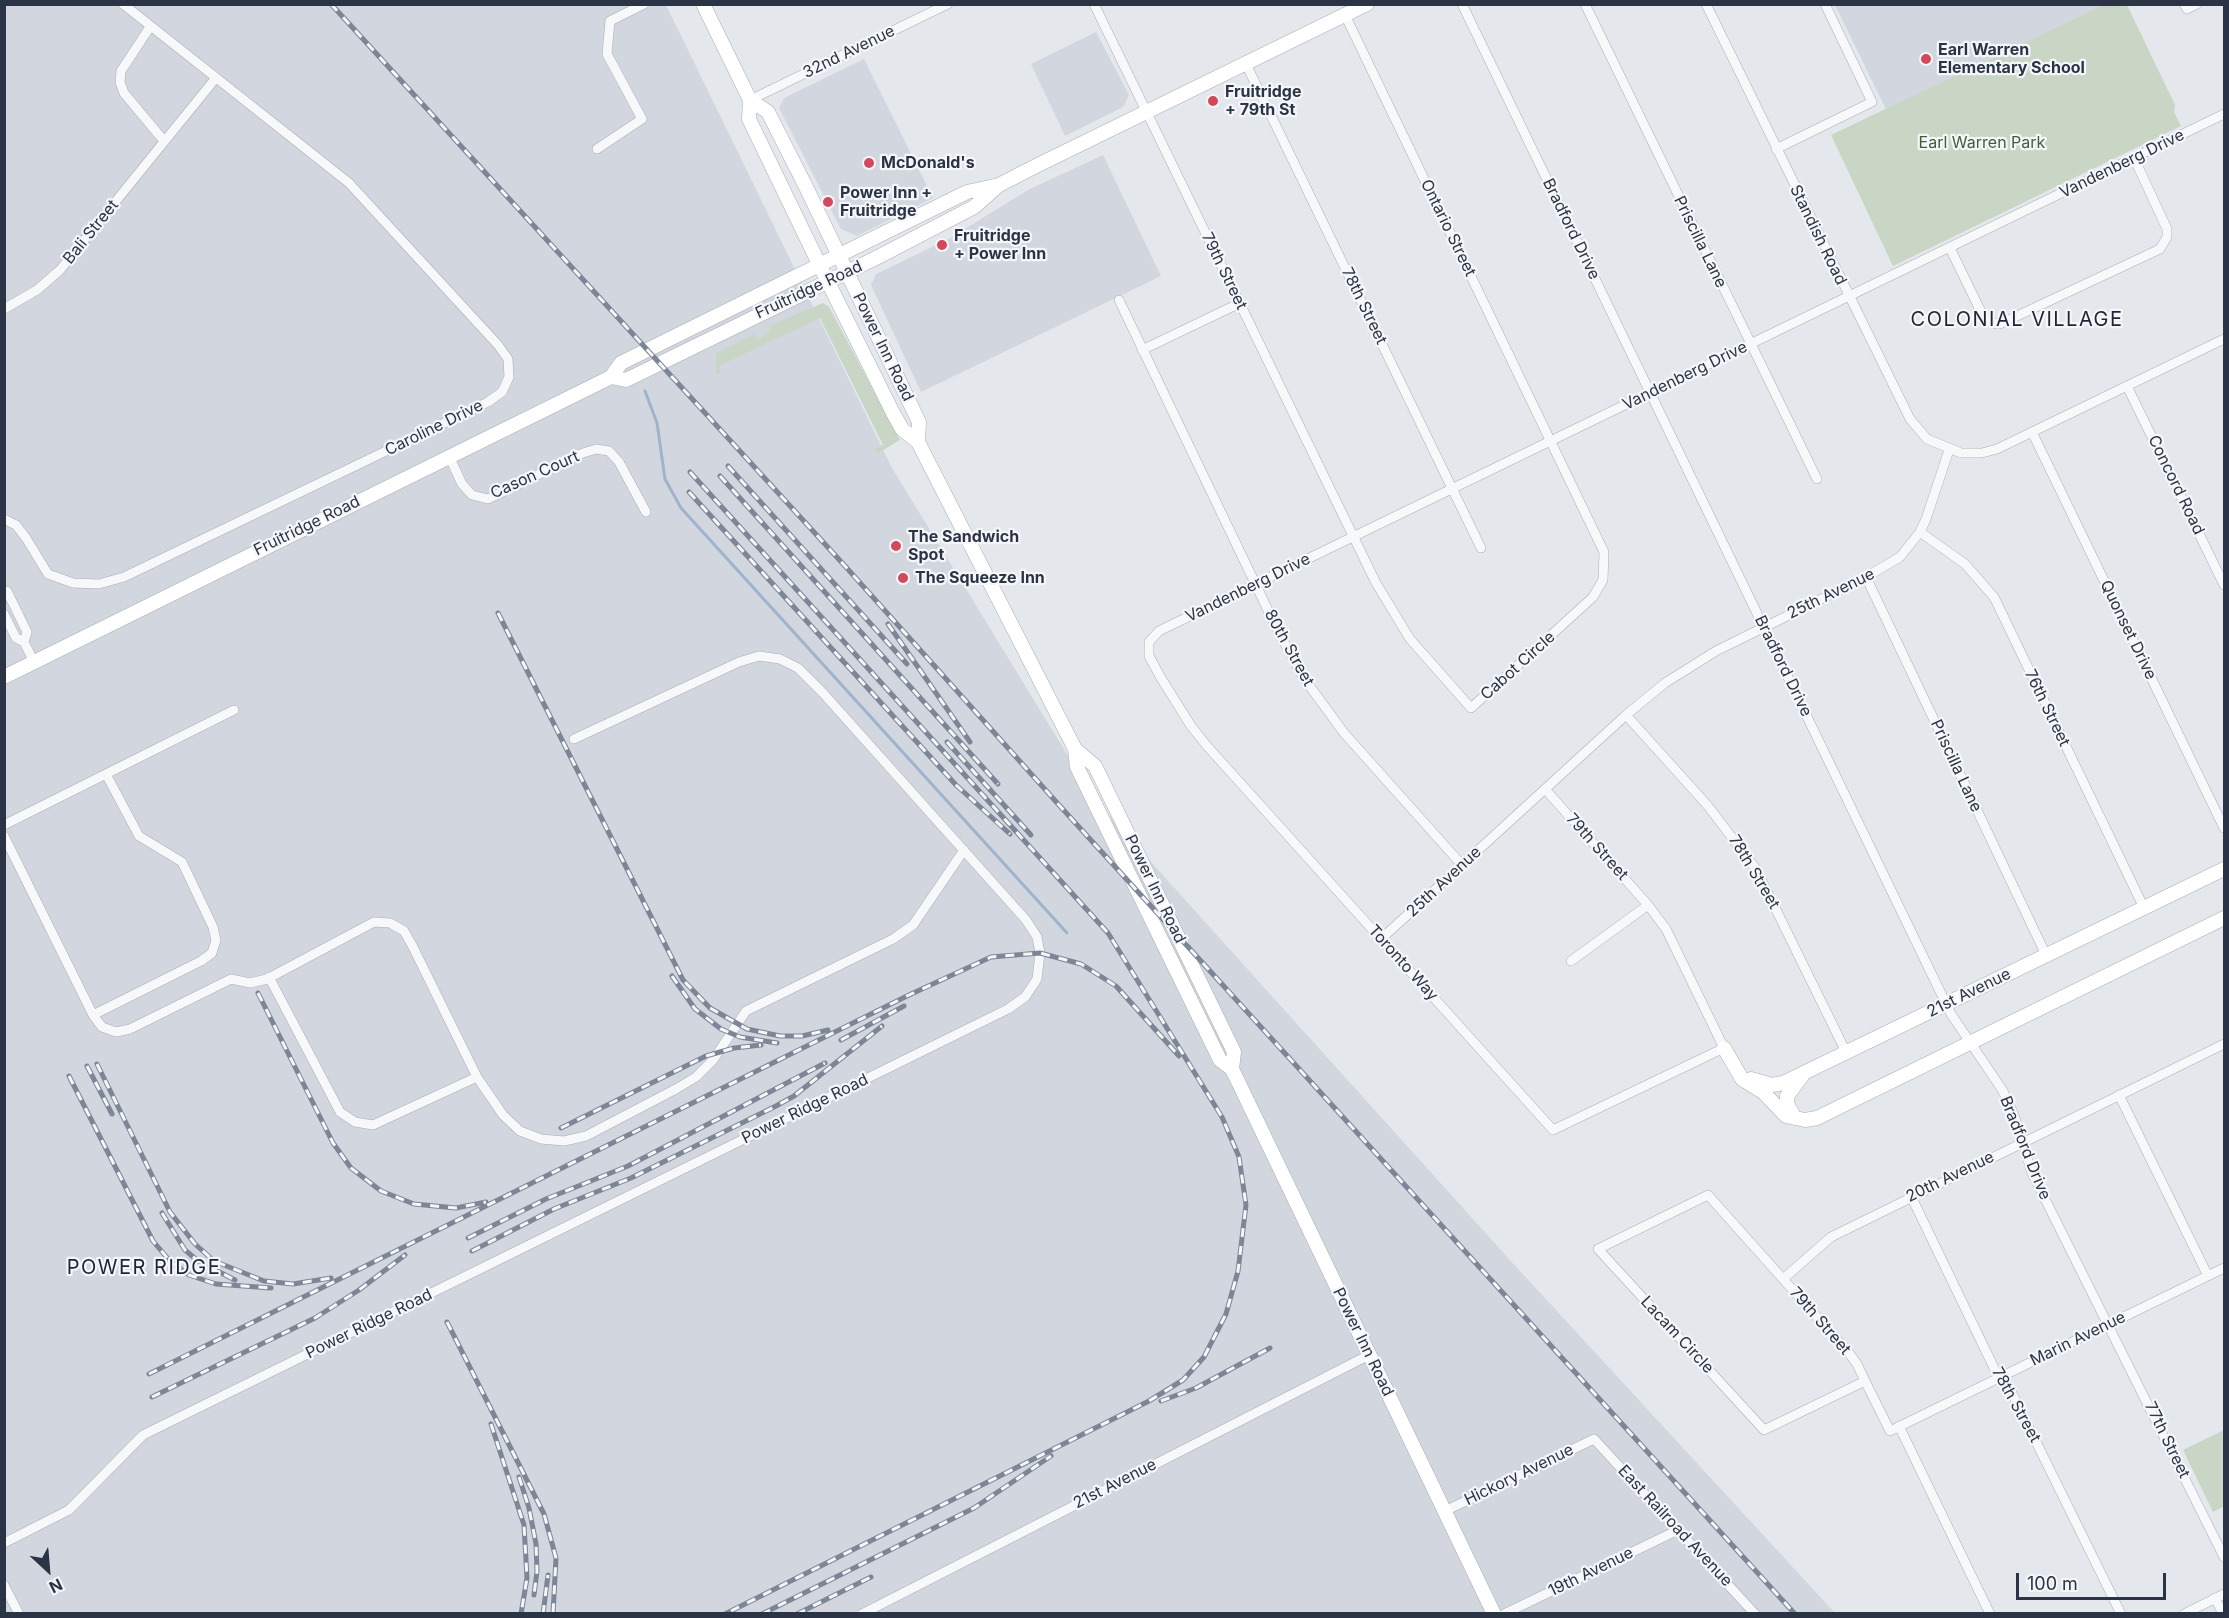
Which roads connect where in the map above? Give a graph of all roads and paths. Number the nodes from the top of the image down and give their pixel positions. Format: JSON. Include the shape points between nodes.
{"nodes":[{"id":1,"x":123,"y":4,"type":"edge"},
{"id":2,"x":644,"y":4,"type":"edge"},
{"id":3,"x":703,"y":4,"type":"edge"},
{"id":4,"x":948,"y":4,"type":"edge"},
{"id":5,"x":1094,"y":4,"type":"edge"},
{"id":6,"x":1367,"y":4,"type":"edge"},
{"id":7,"x":1462,"y":4,"type":"edge"},
{"id":8,"x":1585,"y":4,"type":"edge"},
{"id":9,"x":1706,"y":4,"type":"edge"},
{"id":10,"x":1825,"y":4,"type":"edge"},
{"id":11,"x":2197,"y":4,"type":"edge"},
{"id":12,"x":2186,"y":7,"type":"edge"},
{"id":13,"x":1345,"y":15,"type":"junction"},
{"id":14,"x":150,"y":27,"type":"junction"},
{"id":15,"x":1246,"y":64,"type":"junction"},
{"id":16,"x":215,"y":79,"type":"junction"},
{"id":17,"x":750,"y":100,"type":"junction"},
{"id":18,"x":1147,"y":112,"type":"junction"},
{"id":19,"x":2224,"y":114,"type":"edge"},
{"id":20,"x":164,"y":141,"type":"junction"},
{"id":21,"x":1776,"y":148,"type":"junction"},
{"id":22,"x":597,"y":149,"type":"dead end"},
{"id":23,"x":2134,"y":158,"type":"junction"},
{"id":24,"x":999,"y":185,"type":"junction"},
{"id":25,"x":1950,"y":248,"type":"junction"},
{"id":26,"x":839,"y":257,"type":"junction"},
{"id":27,"x":820,"y":266,"type":"junction"},
{"id":28,"x":846,"y":272,"type":"junction"},
{"id":29,"x":828,"y":281,"type":"junction"},
{"id":30,"x":1849,"y":296,"type":"junction"},
{"id":31,"x":1119,"y":300,"type":"dead end"},
{"id":32,"x":1240,"y":303,"type":"junction"},
{"id":33,"x":4,"y":309,"type":"edge"},
{"id":34,"x":2224,"y":339,"type":"edge"},
{"id":35,"x":1751,"y":344,"type":"junction"},
{"id":36,"x":1142,"y":350,"type":"junction"},
{"id":37,"x":611,"y":377,"type":"junction"},
{"id":38,"x":2127,"y":386,"type":"junction"},
{"id":39,"x":1651,"y":393,"type":"junction"},
{"id":40,"x":2032,"y":432,"type":"junction"},
{"id":41,"x":1551,"y":441,"type":"junction"},
{"id":42,"x":918,"y":442,"type":"junction"},
{"id":43,"x":1949,"y":450,"type":"junction"},
{"id":44,"x":449,"y":456,"type":"junction"},
{"id":45,"x":1816,"y":478,"type":"dead end"},
{"id":46,"x":1453,"y":489,"type":"junction"},
{"id":47,"x":646,"y":512,"type":"dead end"},
{"id":48,"x":4,"y":519,"type":"edge"},
{"id":49,"x":1920,"y":532,"type":"junction"},
{"id":50,"x":1353,"y":537,"type":"junction"},
{"id":51,"x":1481,"y":548,"type":"dead end"},
{"id":52,"x":1866,"y":577,"type":"junction"},
{"id":53,"x":1256,"y":585,"type":"junction"},
{"id":54,"x":2224,"y":585,"type":"edge"},
{"id":55,"x":4,"y":591,"type":"edge"},
{"id":56,"x":4,"y":614,"type":"edge"},
{"id":57,"x":1764,"y":627,"type":"junction"},
{"id":58,"x":24,"y":642,"type":"junction"},
{"id":59,"x":1149,"y":642,"type":"joint"},
{"id":60,"x":34,"y":662,"type":"junction"},
{"id":61,"x":4,"y":677,"type":"edge"},
{"id":62,"x":234,"y":710,"type":"dead end"},
{"id":63,"x":1626,"y":716,"type":"junction"},
{"id":64,"x":574,"y":739,"type":"dead end"},
{"id":65,"x":107,"y":776,"type":"junction"},
{"id":66,"x":1545,"y":789,"type":"junction"},
{"id":67,"x":4,"y":825,"type":"edge"},
{"id":68,"x":2224,"y":828,"type":"edge"},
{"id":69,"x":4,"y":836,"type":"edge"},
{"id":70,"x":964,"y":850,"type":"junction"},
{"id":71,"x":1462,"y":865,"type":"junction"},
{"id":72,"x":2224,"y":869,"type":"edge"},
{"id":73,"x":1648,"y":905,"type":"junction"},
{"id":74,"x":2144,"y":908,"type":"junction"},
{"id":75,"x":2224,"y":918,"type":"edge"},
{"id":76,"x":1382,"y":939,"type":"junction"},
{"id":77,"x":2046,"y":955,"type":"junction"},
{"id":78,"x":1571,"y":961,"type":"dead end"},
{"id":79,"x":269,"y":977,"type":"junction"},
{"id":80,"x":1947,"y":1003,"type":"junction"},
{"id":81,"x":93,"y":1015,"type":"junction"},
{"id":82,"x":1971,"y":1041,"type":"junction"},
{"id":83,"x":2224,"y":1044,"type":"edge"},
{"id":84,"x":1724,"y":1048,"type":"junction"},
{"id":85,"x":1846,"y":1052,"type":"junction"},
{"id":86,"x":1737,"y":1071,"type":"junction"},
{"id":87,"x":1808,"y":1071,"type":"junction"},
{"id":88,"x":477,"y":1077,"type":"junction"},
{"id":89,"x":2119,"y":1095,"type":"junction"},
{"id":90,"x":1797,"y":1119,"type":"junction"},
{"id":91,"x":2023,"y":1142,"type":"junction"},
{"id":92,"x":1708,"y":1195,"type":"joint"},
{"id":93,"x":1911,"y":1196,"type":"junction"},
{"id":94,"x":2224,"y":1268,"type":"edge"},
{"id":95,"x":2208,"y":1276,"type":"junction"},
{"id":96,"x":1783,"y":1279,"type":"junction"},
{"id":97,"x":2110,"y":1324,"type":"junction"},
{"id":98,"x":1369,"y":1355,"type":"junction"},
{"id":99,"x":2001,"y":1377,"type":"junction"},
{"id":100,"x":1865,"y":1381,"type":"junction"},
{"id":101,"x":1899,"y":1426,"type":"junction"},
{"id":102,"x":1594,"y":1439,"type":"joint"},
{"id":103,"x":1445,"y":1511,"type":"junction"},
{"id":104,"x":1678,"y":1530,"type":"junction"},
{"id":105,"x":4,"y":1542,"type":"edge"},
{"id":106,"x":2224,"y":1557,"type":"edge"},
{"id":107,"x":4,"y":1585,"type":"edge"},
{"id":108,"x":2224,"y":1594,"type":"edge"},
{"id":109,"x":2215,"y":1598,"type":"junction"},
{"id":110,"x":19,"y":1614,"type":"edge"},
{"id":111,"x":862,"y":1614,"type":"edge"},
{"id":112,"x":1494,"y":1614,"type":"edge"},
{"id":113,"x":1504,"y":1614,"type":"edge"},
{"id":114,"x":1755,"y":1614,"type":"edge"},
{"id":115,"x":1990,"y":1614,"type":"edge"},
{"id":116,"x":2121,"y":1614,"type":"edge"},
{"id":117,"x":2184,"y":1614,"type":"edge"},
{"id":118,"x":2223,"y":1614,"type":"edge"}],
"edges":[{"from":1,"to":14,"type":"street","name":"Caroline Drive"},
{"from":2,"to":22,"type":"street","via":[[610,21],[607,54],[642,119]]},
{"from":3,"to":17,"type":"main road","name":"Power Inn Road"},
{"from":4,"to":17,"type":"street","name":"32nd Avenue"},
{"from":5,"to":18,"type":"street","name":"79th Street"},
{"from":6,"to":13,"type":"main road","name":"Fruitridge Road"},
{"from":7,"to":39,"type":"street","name":"Bradford Drive"},
{"from":8,"to":35,"type":"street","name":"Priscilla Lane"},
{"from":9,"to":21,"type":"street","name":"Standish Road"},
{"from":10,"to":21,"type":"street","via":[[1872,102]]},
{"from":11,"to":12,"type":"street"},
{"from":13,"to":15,"type":"main road","name":"Fruitridge Road"},
{"from":13,"to":41,"type":"street","name":"Ontario Street"},
{"from":14,"to":16,"type":"street","name":"Caroline Drive"},
{"from":14,"to":20,"type":"street","via":[[122,71],[120,82],[124,93]]},
{"from":15,"to":18,"type":"main road","name":"Fruitridge Road"},
{"from":15,"to":46,"type":"street","name":"78th Street"},
{"from":16,"to":20,"type":"street","name":"Bali Street"},
{"from":16,"to":48,"type":"street","name":"Caroline Drive","via":[[357,190],[498,345],[507,359],[509,376],[502,392],[124,577],[99,584],[73,582],[48,573],[16,525]]},
{"from":17,"to":26,"type":"main road","name":"Power Inn Road","via":[[768,112]]},
{"from":17,"to":27,"type":"main road","name":"Power Inn Road","via":[[749,119]]},
{"from":18,"to":24,"type":"main road","name":"Fruitridge Road"},
{"from":18,"to":32,"type":"street","name":"79th Street"},
{"from":19,"to":23,"type":"street","name":"Vandenberg Drive"},
{"from":20,"to":33,"type":"street","name":"Bali Street","via":[[60,270],[37,290]]},
{"from":21,"to":30,"type":"street","name":"Standish Road"},
{"from":23,"to":25,"type":"street","name":"Vandenberg Drive"},
{"from":23,"to":25,"type":"street","via":[[2167,229],[2160,249],[2000,324],[1983,316]]},
{"from":24,"to":26,"type":"main road","name":"Fruitridge Road","via":[[967,192]]},
{"from":24,"to":28,"type":"main road","name":"Fruitridge Road","via":[[974,207]]},
{"from":25,"to":30,"type":"street","name":"Vandenberg Drive"},
{"from":26,"to":27,"type":"main road","name":"Fruitridge Road"},
{"from":26,"to":28,"type":"main road","name":"Power Inn Road"},
{"from":27,"to":29,"type":"main road","name":"Power Inn Road"},
{"from":27,"to":37,"type":"main road","name":"Fruitridge Road","via":[[621,363]]},
{"from":28,"to":29,"type":"main road","name":"Fruitridge Road"},
{"from":28,"to":42,"type":"main road","name":"Power Inn Road","via":[[919,422]]},
{"from":29,"to":37,"type":"main road","name":"Fruitridge Road","via":[[626,380]]},
{"from":29,"to":42,"type":"main road","name":"Power Inn Road","via":[[902,429]]},
{"from":30,"to":35,"type":"street","name":"Vandenberg Drive"},
{"from":30,"to":43,"type":"street","name":"Standish Road","via":[[1910,419],[1927,439]]},
{"from":31,"to":36,"type":"street","name":"80th Street"},
{"from":32,"to":36,"type":"street"},
{"from":32,"to":50,"type":"street","name":"79th Street"},
{"from":34,"to":38,"type":"street"},
{"from":35,"to":39,"type":"street","name":"Vandenberg Drive"},
{"from":35,"to":45,"type":"street","name":"Priscilla Lane"},
{"from":36,"to":53,"type":"street","name":"80th Street"},
{"from":37,"to":44,"type":"main road","name":"Fruitridge Road"},
{"from":38,"to":40,"type":"street"},
{"from":38,"to":54,"type":"street","name":"Concord Road"},
{"from":39,"to":41,"type":"street","name":"Vandenberg Drive"},
{"from":39,"to":57,"type":"street","name":"Bradford Drive"},
{"from":40,"to":43,"type":"street","via":[[1983,453]]},
{"from":40,"to":68,"type":"street","name":"Quonset Drive"},
{"from":41,"to":46,"type":"street","name":"Vandenberg Drive"},
{"from":41,"to":50,"type":"street","name":"Cabot Circle","via":[[1601,545],[1605,562],[1603,580],[1593,597],[1471,708],[1410,639]]},
{"from":42,"to":98,"type":"main road","name":"Power Inn Road","via":[[1075,749],[1077,767],[1220,1060],[1232,1069]]},
{"from":43,"to":49,"type":"street","name":"25th Avenue"},
{"from":44,"to":47,"type":"street","name":"Cason Court","via":[[462,484],[472,495],[488,499],[583,453],[609,451]]},
{"from":44,"to":60,"type":"main road","name":"Fruitridge Road"},
{"from":46,"to":50,"type":"street","name":"Vandenberg Drive"},
{"from":46,"to":51,"type":"street","name":"78th Street"},
{"from":49,"to":52,"type":"street","name":"25th Avenue","via":[[1900,556]]},
{"from":49,"to":74,"type":"street","name":"76th Street","via":[[1965,564],[1994,597]]},
{"from":50,"to":53,"type":"street","name":"Vandenberg Drive"},
{"from":52,"to":57,"type":"street","name":"25th Avenue"},
{"from":52,"to":77,"type":"street","name":"Priscilla Lane"},
{"from":53,"to":59,"type":"street","name":"Vandenberg Drive","via":[[1159,631]]},
{"from":53,"to":71,"type":"street","name":"80th Street","via":[[1290,654],[1322,706]]},
{"from":55,"to":58,"type":"street","via":[[27,632]]},
{"from":56,"to":58,"type":"street","via":[[16,638]]},
{"from":57,"to":63,"type":"street","name":"25th Avenue","via":[[1690,666]]},
{"from":57,"to":80,"type":"street","name":"Bradford Drive"},
{"from":58,"to":60,"type":"street"},
{"from":59,"to":76,"type":"street","name":"Toronto Way","via":[[1149,656],[1191,726]]},
{"from":60,"to":61,"type":"main road","name":"Fruitridge Road"},
{"from":62,"to":65,"type":"street"},
{"from":63,"to":66,"type":"street","name":"25th Avenue"},
{"from":63,"to":85,"type":"street","name":"78th Street","via":[[1708,806],[1756,869]]},
{"from":64,"to":70,"type":"street","name":"Power Ridge Road","via":[[739,662],[759,656],[780,659],[798,668],[823,693]]},
{"from":65,"to":67,"type":"street"},
{"from":65,"to":81,"type":"street","via":[[139,836],[182,862],[216,940],[212,953],[201,961]]},
{"from":66,"to":71,"type":"street","name":"25th Avenue"},
{"from":66,"to":73,"type":"street","name":"79th Street"},
{"from":69,"to":81,"type":"street"},
{"from":70,"to":88,"type":"street","via":[[913,925],[893,939],[746,1011],[713,1060],[696,1077],[586,1136],[564,1141],[541,1139],[520,1131],[503,1115]]},
{"from":70,"to":105,"type":"street","name":"Power Ridge Road","via":[[1026,920],[1037,938],[1041,958],[1037,979],[1025,997],[1008,1009],[143,1435],[69,1510]]},
{"from":71,"to":76,"type":"street","name":"25th Avenue"},
{"from":72,"to":74,"type":"main road","name":"21st Avenue"},
{"from":73,"to":78,"type":"street"},
{"from":73,"to":84,"type":"street","name":"79th Street","via":[[1677,949]]},
{"from":74,"to":77,"type":"main road","name":"21st Avenue"},
{"from":75,"to":82,"type":"main road"},
{"from":76,"to":84,"type":"street","name":"Toronto Way","via":[[1553,1130]]},
{"from":77,"to":80,"type":"main road","name":"21st Avenue"},
{"from":79,"to":81,"type":"street","via":[[250,983],[231,980],[130,1029],[116,1032],[102,1027]]},
{"from":79,"to":88,"type":"street","via":[[340,1112],[355,1122],[373,1125]]},
{"from":79,"to":88,"type":"street","via":[[374,922],[390,923],[404,931],[412,945]]},
{"from":80,"to":82,"type":"street","name":"Bradford Drive"},
{"from":80,"to":85,"type":"main road","name":"21st Avenue"},
{"from":82,"to":90,"type":"main road","via":[[1817,1118]]},
{"from":82,"to":91,"type":"street","name":"Bradford Drive","via":[[2003,1091]]},
{"from":83,"to":89,"type":"street","name":"20th Avenue"},
{"from":84,"to":86,"type":"main road"},
{"from":85,"to":87,"type":"main road","name":"21st Avenue"},
{"from":86,"to":87,"type":"main road","name":"21st Avenue","via":[[1772,1085]]},
{"from":86,"to":90,"type":"main road","via":[[1742,1080],[1763,1092],[1786,1116]]},
{"from":87,"to":90,"type":"main road","via":[[1787,1096],[1790,1112]]},
{"from":89,"to":91,"type":"street","name":"20th Avenue"},
{"from":89,"to":95,"type":"street"},
{"from":91,"to":93,"type":"street","name":"20th Avenue"},
{"from":91,"to":97,"type":"street","name":"Bradford Drive","via":[[2032,1173]]},
{"from":92,"to":96,"type":"street","name":"79th Street"},
{"from":92,"to":100,"type":"street","name":"Lacam Circle","via":[[1598,1249],[1764,1430]]},
{"from":93,"to":96,"type":"street","name":"20th Avenue","via":[[1831,1237]]},
{"from":93,"to":99,"type":"street","name":"78th Street"},
{"from":94,"to":95,"type":"street","name":"Marin Avenue"},
{"from":95,"to":97,"type":"street","name":"Marin Avenue"},
{"from":96,"to":100,"type":"street","name":"79th Street","via":[[1849,1353]]},
{"from":97,"to":99,"type":"street","name":"Marin Avenue"},
{"from":97,"to":106,"type":"street","name":"77th Street"},
{"from":98,"to":103,"type":"main road","name":"Power Inn Road"},
{"from":98,"to":111,"type":"street","name":"21st Avenue"},
{"from":99,"to":101,"type":"street","name":"Marin Avenue"},
{"from":99,"to":116,"type":"street","name":"78th Street","via":[[2008,1384]]},
{"from":100,"to":101,"type":"street","name":"79th Street","via":[[1890,1431]]},
{"from":101,"to":115,"type":"street","name":"79th Street"},
{"from":102,"to":103,"type":"street","name":"Hickory Avenue"},
{"from":102,"to":104,"type":"street","name":"East Railroad Avenue"},
{"from":103,"to":112,"type":"main road","name":"Power Inn Road"},
{"from":104,"to":113,"type":"street","name":"19th Avenue"},
{"from":104,"to":114,"type":"street","name":"East Railroad Avenue"},
{"from":107,"to":110,"type":"street"},
{"from":108,"to":109,"type":"street"},
{"from":109,"to":117,"type":"street"},
{"from":109,"to":118,"type":"street"}]}
